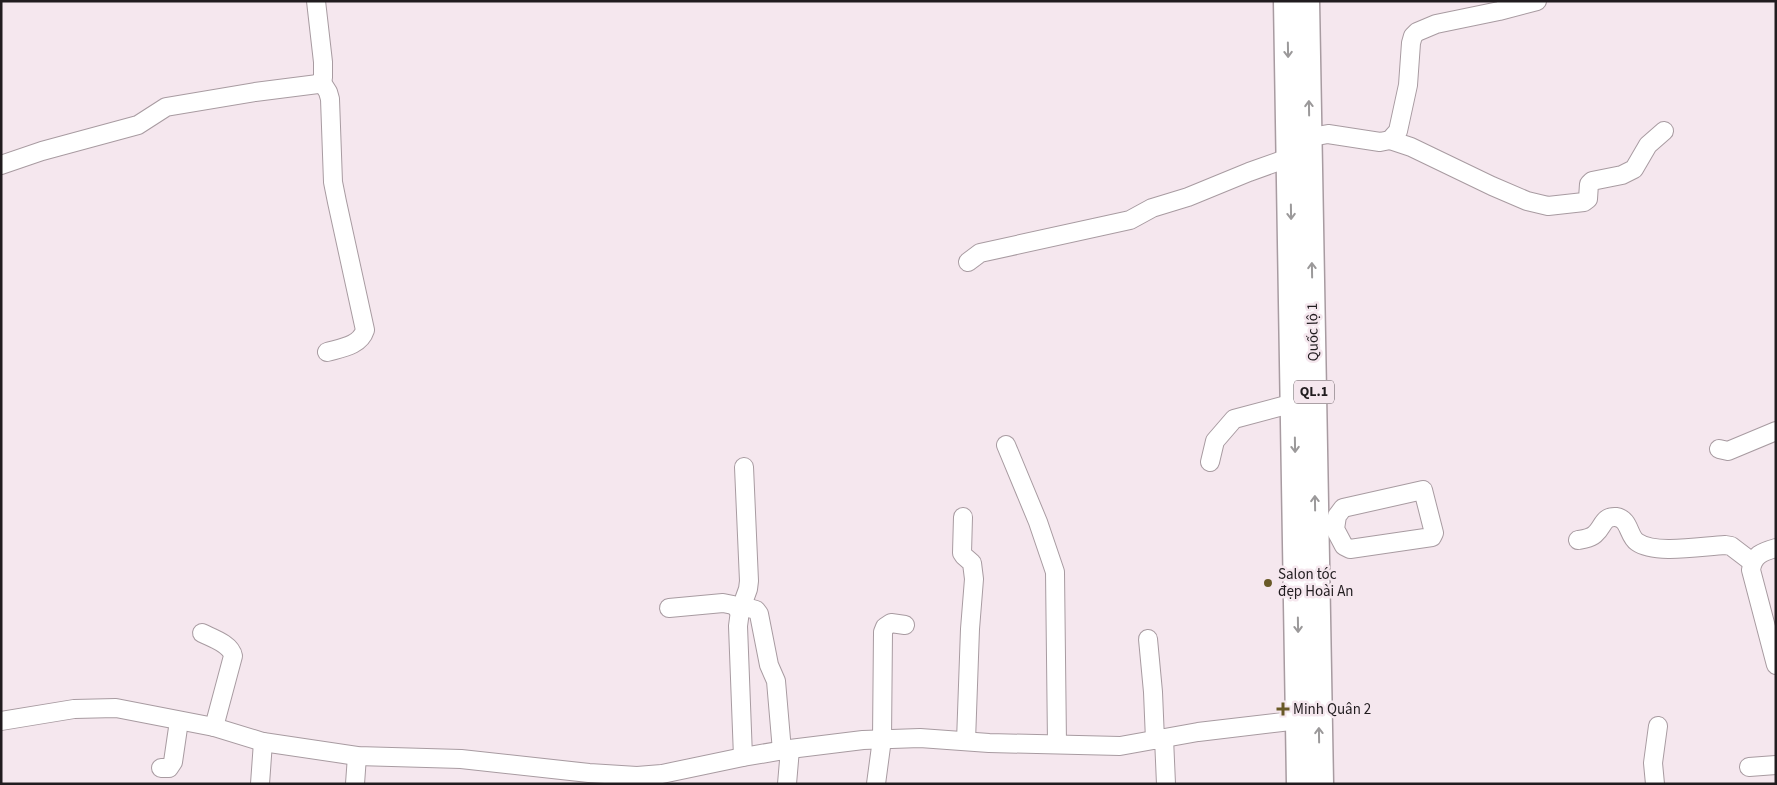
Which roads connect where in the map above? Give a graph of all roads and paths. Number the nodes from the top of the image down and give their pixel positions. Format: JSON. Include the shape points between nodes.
{"nodes":[{"id":1,"x":316,"y":1,"type":"edge"},
{"id":2,"x":1287,"y":1,"type":"edge"},
{"id":3,"x":1306,"y":1,"type":"edge"},
{"id":4,"x":1537,"y":1,"type":"edge"},
{"id":5,"x":321,"y":81,"type":"junction"},
{"id":6,"x":1664,"y":131,"type":"dead end"},
{"id":7,"x":1310,"y":139,"type":"junction"},
{"id":8,"x":1390,"y":140,"type":"junction"},
{"id":9,"x":1290,"y":157,"type":"junction"},
{"id":10,"x":1,"y":165,"type":"edge"},
{"id":11,"x":968,"y":262,"type":"dead end"},
{"id":12,"x":327,"y":352,"type":"dead end"},
{"id":13,"x":1294,"y":403,"type":"junction"},
{"id":14,"x":1776,"y":431,"type":"edge"},
{"id":15,"x":1006,"y":446,"type":"dead end"},
{"id":16,"x":1718,"y":449,"type":"dead end"},
{"id":17,"x":1210,"y":462,"type":"dead end"},
{"id":18,"x":744,"y":467,"type":"dead end"},
{"id":19,"x":963,"y":517,"type":"dead end"},
{"id":20,"x":1325,"y":530,"type":"junction"},
{"id":21,"x":1578,"y":540,"type":"dead end"},
{"id":22,"x":1776,"y":548,"type":"edge"},
{"id":23,"x":1752,"y":562,"type":"junction"},
{"id":24,"x":669,"y":608,"type":"dead end"},
{"id":25,"x":741,"y":608,"type":"junction"},
{"id":26,"x":906,"y":625,"type":"dead end"},
{"id":27,"x":202,"y":633,"type":"dead end"},
{"id":28,"x":1148,"y":638,"type":"dead end"},
{"id":29,"x":1776,"y":665,"type":"edge"},
{"id":30,"x":1299,"y":720,"type":"junction"},
{"id":31,"x":1,"y":721,"type":"edge"},
{"id":32,"x":179,"y":721,"type":"junction"},
{"id":33,"x":1658,"y":726,"type":"dead end"},
{"id":34,"x":214,"y":727,"type":"junction"},
{"id":35,"x":882,"y":739,"type":"junction"},
{"id":36,"x":1159,"y":739,"type":"junction"},
{"id":37,"x":966,"y":741,"type":"junction"},
{"id":38,"x":263,"y":742,"type":"junction"},
{"id":39,"x":1058,"y":744,"type":"junction"},
{"id":40,"x":786,"y":750,"type":"junction"},
{"id":41,"x":358,"y":756,"type":"junction"},
{"id":42,"x":743,"y":757,"type":"junction"},
{"id":43,"x":1776,"y":765,"type":"edge"},
{"id":44,"x":1749,"y":767,"type":"dead end"},
{"id":45,"x":161,"y":768,"type":"dead end"},
{"id":46,"x":260,"y":784,"type":"edge"},
{"id":47,"x":355,"y":784,"type":"edge"},
{"id":48,"x":787,"y":784,"type":"edge"},
{"id":49,"x":876,"y":784,"type":"edge"},
{"id":50,"x":1166,"y":784,"type":"edge"},
{"id":51,"x":1300,"y":784,"type":"edge"},
{"id":52,"x":1320,"y":784,"type":"edge"},
{"id":53,"x":1655,"y":784,"type":"edge"}],
"edges":[{"from":1,"to":5,"type":"street","via":[[323,62]]},
{"from":2,"to":9,"type":"highway","name":"Quốc lộ 1","number":"QL.1","one_way":true},
{"from":7,"to":3,"type":"highway","name":"Quốc lộ 1","number":"QL.1","one_way":true},
{"from":4,"to":8,"type":"street","via":[[1436,24],[1417,32],[1411,43],[1408,85],[1398,131]]},
{"from":5,"to":10,"type":"street","via":[[313,86],[166,107],[138,125],[42,150]]},
{"from":5,"to":12,"type":"street","via":[[330,99],[336,202],[365,330],[351,345]]},
{"from":6,"to":8,"type":"street","via":[[1648,145],[1634,169],[1592,181],[1588,199],[1584,202],[1548,206],[1527,201]]},
{"from":7,"to":8,"type":"street","via":[[1328,134],[1380,142]]},
{"from":20,"to":7,"type":"highway","name":"Quốc lộ 1","number":"QL.1","one_way":true},
{"from":9,"to":11,"type":"street","via":[[1152,208],[1130,220],[980,253]]},
{"from":9,"to":13,"type":"highway","name":"Quốc lộ 1","number":"QL.1","one_way":true},
{"from":13,"to":17,"type":"street","via":[[1234,420],[1216,441]]},
{"from":13,"to":30,"type":"highway","name":"Quốc lộ 1","number":"QL.1","one_way":true},
{"from":14,"to":16,"type":"street","via":[[1728,451]]},
{"from":15,"to":39,"type":"street","via":[[1055,572]]},
{"from":18,"to":25,"type":"street","via":[[749,581]]},
{"from":19,"to":37,"type":"street","via":[[962,553],[972,563],[974,579]]},
{"from":20,"to":20,"type":"street","via":[[1343,508],[1423,490],[1434,533],[1432,537],[1350,549]]},
{"from":52,"to":20,"type":"highway","name":"Quốc lộ 1","number":"QL.1","one_way":true},
{"from":21,"to":23,"type":"street","via":[[1596,534],[1604,521],[1616,517],[1628,526],[1636,542],[1646,547],[1725,545]]},
{"from":22,"to":23,"type":"street","via":[[1762,552]]},
{"from":23,"to":29,"type":"street","via":[[1751,570]]},
{"from":24,"to":25,"type":"street","via":[[723,603]]},
{"from":25,"to":40,"type":"street","via":[[756,610],[760,614],[769,665],[776,681]]},
{"from":25,"to":42,"type":"street","via":[[738,635]]},
{"from":26,"to":35,"type":"street","via":[[891,623],[885,626]]},
{"from":27,"to":34,"type":"street","via":[[227,646],[233,656]]},
{"from":28,"to":36,"type":"street"},
{"from":30,"to":36,"type":"street"},
{"from":30,"to":51,"type":"highway","name":"Quốc lộ 1","number":"QL.1"},
{"from":31,"to":32,"type":"street","via":[[74,709],[116,708]]},
{"from":32,"to":34,"type":"street"},
{"from":32,"to":45,"type":"street","via":[[174,762],[169,768]]},
{"from":33,"to":53,"type":"street","via":[[1653,764]]},
{"from":34,"to":38,"type":"street"},
{"from":35,"to":37,"type":"street"},
{"from":35,"to":40,"type":"street"},
{"from":35,"to":49,"type":"street"},
{"from":36,"to":39,"type":"street","via":[[1120,746]]},
{"from":36,"to":50,"type":"street"},
{"from":37,"to":39,"type":"street"},
{"from":38,"to":41,"type":"street"},
{"from":38,"to":46,"type":"street"},
{"from":40,"to":42,"type":"street"},
{"from":40,"to":48,"type":"street"},
{"from":41,"to":42,"type":"street","via":[[461,760],[636,776],[662,774]]},
{"from":41,"to":47,"type":"street"},
{"from":43,"to":44,"type":"street"}]}
